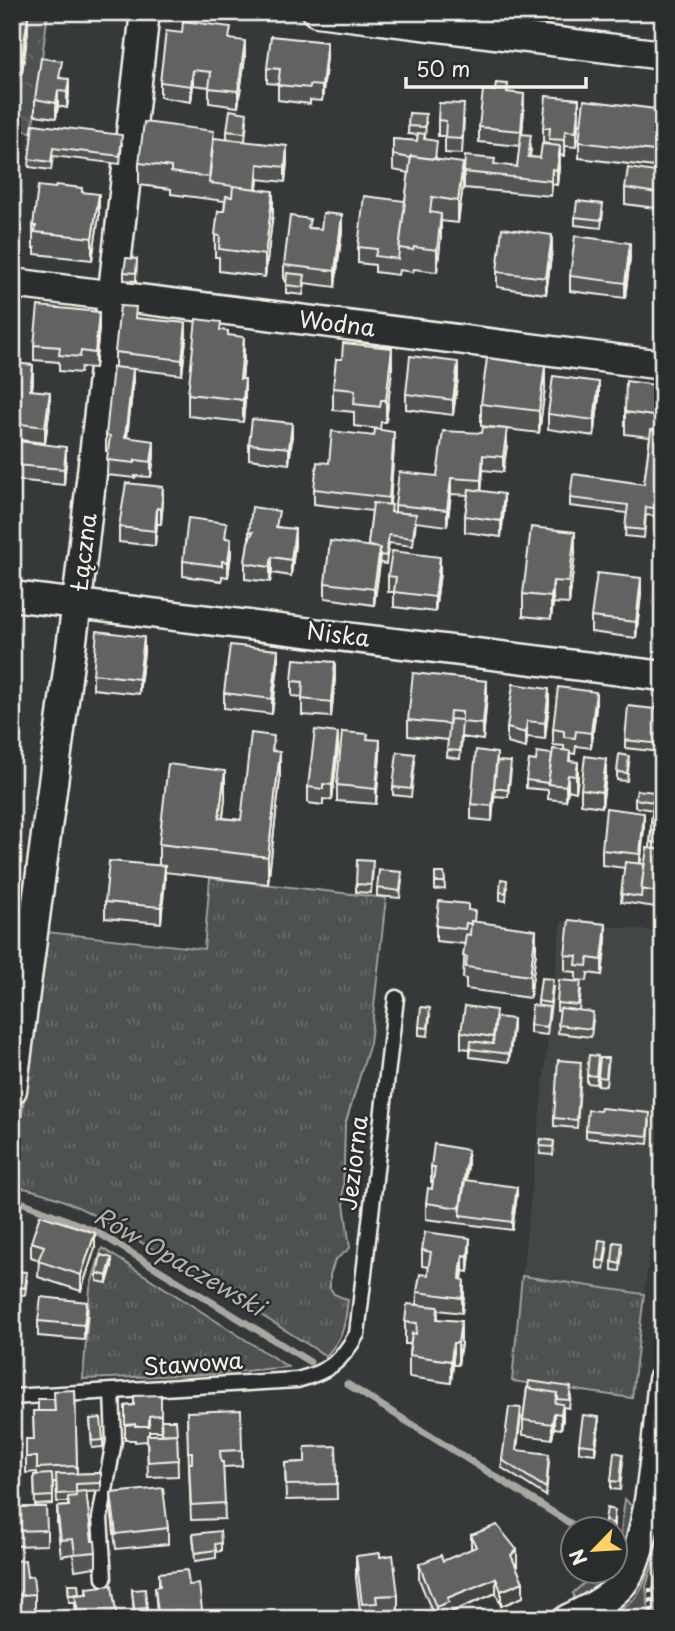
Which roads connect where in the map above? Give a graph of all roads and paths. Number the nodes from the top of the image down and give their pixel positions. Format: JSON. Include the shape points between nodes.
{"nodes":[{"id":1,"x":145,"y":12,"type":"edge"},
{"id":2,"x":317,"y":12,"type":"edge"},
{"id":3,"x":663,"y":55,"type":"edge"},
{"id":4,"x":12,"y":283,"type":"edge"},
{"id":5,"x":114,"y":296,"type":"junction"},
{"id":6,"x":663,"y":365,"type":"edge"},
{"id":7,"x":12,"y":596,"type":"edge"},
{"id":8,"x":78,"y":603,"type":"junction"},
{"id":9,"x":663,"y":676,"type":"edge"},
{"id":10,"x":396,"y":998,"type":"dead end"},
{"id":11,"x":12,"y":1090,"type":"edge"},
{"id":12,"x":358,"y":1334,"type":"joint"},
{"id":13,"x":663,"y":1380,"type":"edge"},
{"id":14,"x":112,"y":1392,"type":"junction"},
{"id":15,"x":12,"y":1397,"type":"edge"},
{"id":16,"x":104,"y":1578,"type":"dead end"},
{"id":17,"x":568,"y":1619,"type":"edge"}],
"edges":[{"from":1,"to":5,"type":"street","name":"Łączna"},
{"from":2,"to":3,"type":"street"},
{"from":4,"to":5,"type":"street","name":"Wodna"},
{"from":5,"to":6,"type":"street","name":"Wodna"},
{"from":5,"to":8,"type":"street","name":"Łączna"},
{"from":7,"to":8,"type":"street","name":"Niska"},
{"from":8,"to":9,"type":"street","name":"Niska"},
{"from":8,"to":11,"type":"street","name":"Łączna"},
{"from":10,"to":12,"type":"lane","name":"Jeziorna"},
{"from":12,"to":14,"type":"lane","name":"Stawowa","via":[[346,1353],[322,1373],[297,1380]]},
{"from":13,"to":17,"type":"street","via":[[643,1535],[632,1568],[615,1591]]},
{"from":14,"to":15,"type":"lane","name":"Stawowa"},
{"from":14,"to":16,"type":"lane","via":[[114,1441],[100,1518]]}]}
